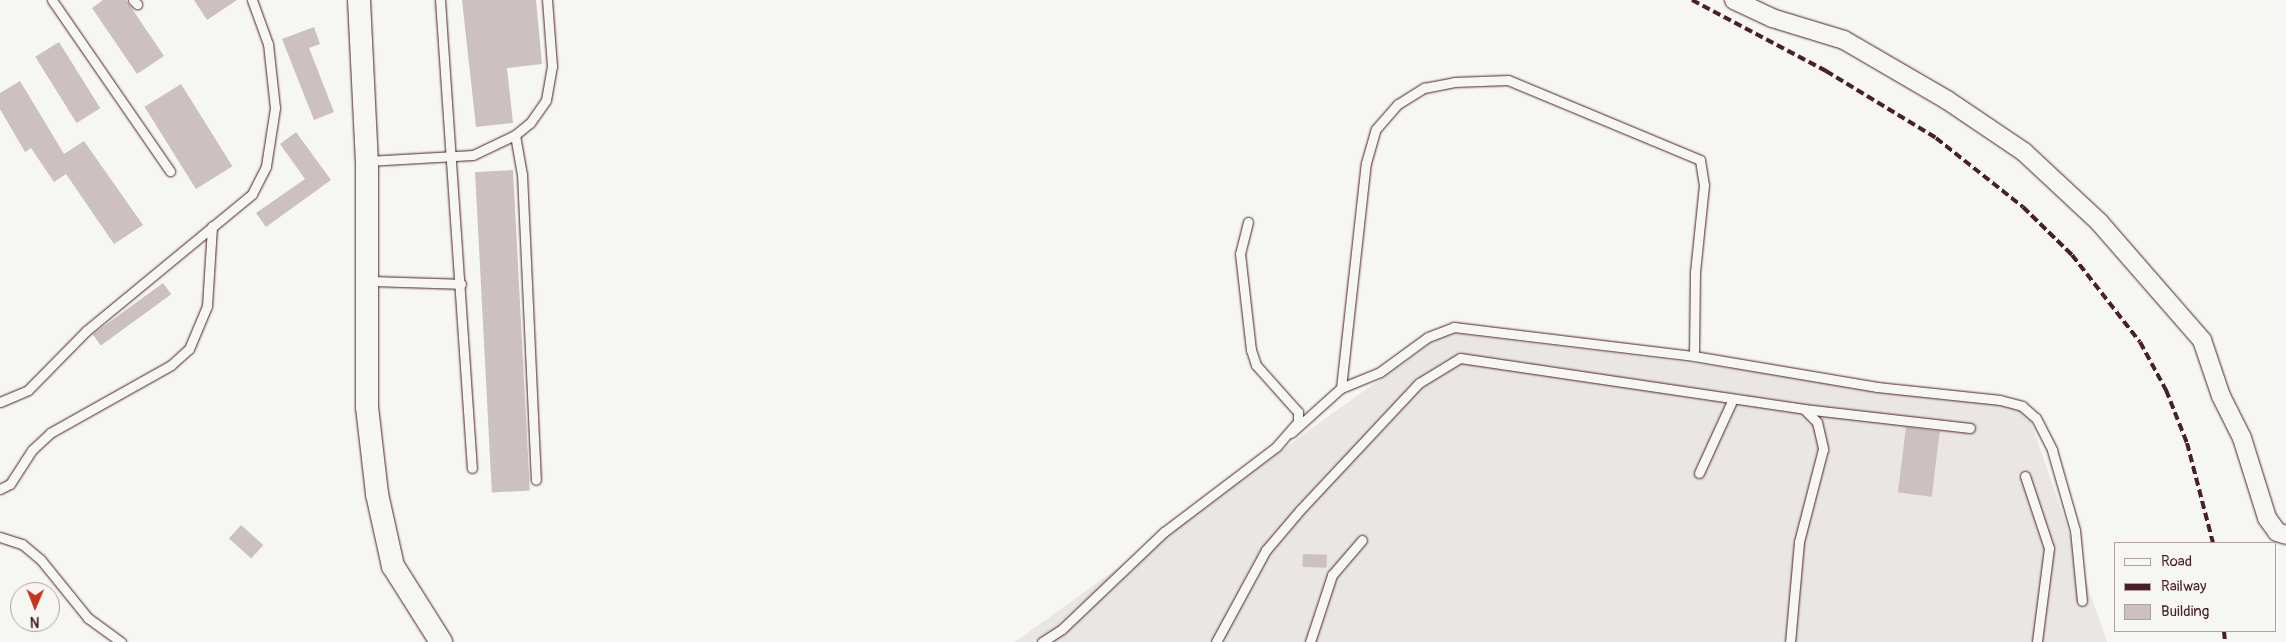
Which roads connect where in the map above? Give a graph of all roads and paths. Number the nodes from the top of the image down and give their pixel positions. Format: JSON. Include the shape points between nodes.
{"nodes":[{"id":1,"x":52,"y":0,"type":"edge"},
{"id":2,"x":252,"y":0,"type":"edge"},
{"id":3,"x":359,"y":0,"type":"edge"},
{"id":4,"x":440,"y":0,"type":"edge"},
{"id":5,"x":548,"y":0,"type":"edge"},
{"id":6,"x":1734,"y":0,"type":"edge"},
{"id":7,"x":515,"y":136,"type":"junction"},
{"id":8,"x":452,"y":159,"type":"junction"},
{"id":9,"x":367,"y":160,"type":"junction"},
{"id":10,"x":170,"y":171,"type":"dead end"},
{"id":11,"x":1248,"y":222,"type":"dead end"},
{"id":12,"x":212,"y":226,"type":"junction"},
{"id":13,"x":367,"y":281,"type":"junction"},
{"id":14,"x":460,"y":284,"type":"junction"},
{"id":15,"x":1694,"y":356,"type":"junction"},
{"id":16,"x":1341,"y":388,"type":"junction"},
{"id":17,"x":1732,"y":401,"type":"junction"},
{"id":18,"x":0,"y":402,"type":"edge"},
{"id":19,"x":1804,"y":409,"type":"junction"},
{"id":20,"x":1970,"y":428,"type":"dead end"},
{"id":21,"x":1291,"y":433,"type":"junction"},
{"id":22,"x":472,"y":468,"type":"dead end"},
{"id":23,"x":1699,"y":473,"type":"dead end"},
{"id":24,"x":2025,"y":476,"type":"dead end"},
{"id":25,"x":536,"y":480,"type":"dead end"},
{"id":26,"x":0,"y":489,"type":"edge"},
{"id":27,"x":2286,"y":535,"type":"edge"},
{"id":28,"x":0,"y":537,"type":"edge"},
{"id":29,"x":1362,"y":540,"type":"dead end"},
{"id":30,"x":2082,"y":601,"type":"dead end"},
{"id":31,"x":121,"y":642,"type":"edge"},
{"id":32,"x":441,"y":642,"type":"edge"},
{"id":33,"x":1042,"y":642,"type":"edge"},
{"id":34,"x":1216,"y":642,"type":"edge"},
{"id":35,"x":1310,"y":642,"type":"edge"},
{"id":36,"x":1790,"y":642,"type":"edge"},
{"id":37,"x":2037,"y":642,"type":"edge"}],
"edges":[{"from":1,"to":10,"type":"lane"},
{"from":2,"to":12,"type":"lane","via":[[274,74],[272,140],[266,166],[252,194]]},
{"from":3,"to":9,"type":"street"},
{"from":4,"to":8,"type":"lane"},
{"from":5,"to":7,"type":"lane","via":[[552,66],[546,100]]},
{"from":6,"to":27,"type":"street","via":[[1772,18],[1844,40],[1947,100],[2024,152],[2099,222],[2202,340],[2222,396],[2242,438],[2267,518],[2277,532]]},
{"from":7,"to":8,"type":"lane","via":[[473,155]]},
{"from":7,"to":25,"type":"lane","via":[[522,174]]},
{"from":8,"to":9,"type":"lane"},
{"from":8,"to":14,"type":"lane"},
{"from":9,"to":13,"type":"street"},
{"from":11,"to":21,"type":"lane","via":[[1240,268],[1250,314],[1251,350],[1256,365],[1298,412],[1298,422]]},
{"from":12,"to":18,"type":"lane","via":[[86,331],[28,390]]},
{"from":12,"to":26,"type":"lane","via":[[207,306],[189,348],[171,365],[50,433],[32,450],[10,484]]},
{"from":13,"to":14,"type":"lane"},
{"from":13,"to":32,"type":"street","via":[[367,408],[377,494],[393,566]]},
{"from":14,"to":22,"type":"lane"},
{"from":15,"to":16,"type":"lane","via":[[1454,327],[1428,336],[1380,372]]},
{"from":15,"to":16,"type":"lane","via":[[1695,272],[1704,185],[1700,160],[1508,80],[1454,82],[1424,88],[1398,104],[1376,129],[1366,163]]},
{"from":15,"to":30,"type":"lane","via":[[1802,376],[2000,400],[2022,406],[2036,418],[2052,450],[2075,530]]},
{"from":16,"to":21,"type":"lane"},
{"from":17,"to":19,"type":"lane"},
{"from":17,"to":23,"type":"lane"},
{"from":17,"to":34,"type":"lane","via":[[1489,361],[1460,358],[1441,366],[1419,383],[1337,468],[1266,550]]},
{"from":19,"to":20,"type":"lane"},
{"from":19,"to":36,"type":"lane","via":[[1817,422],[1822,449],[1799,542]]},
{"from":21,"to":33,"type":"lane","via":[[1164,532],[1062,629]]},
{"from":24,"to":37,"type":"lane","via":[[2049,548]]},
{"from":28,"to":31,"type":"lane","via":[[22,544],[41,560],[88,618]]},
{"from":29,"to":35,"type":"lane","via":[[1332,575]]}]}
